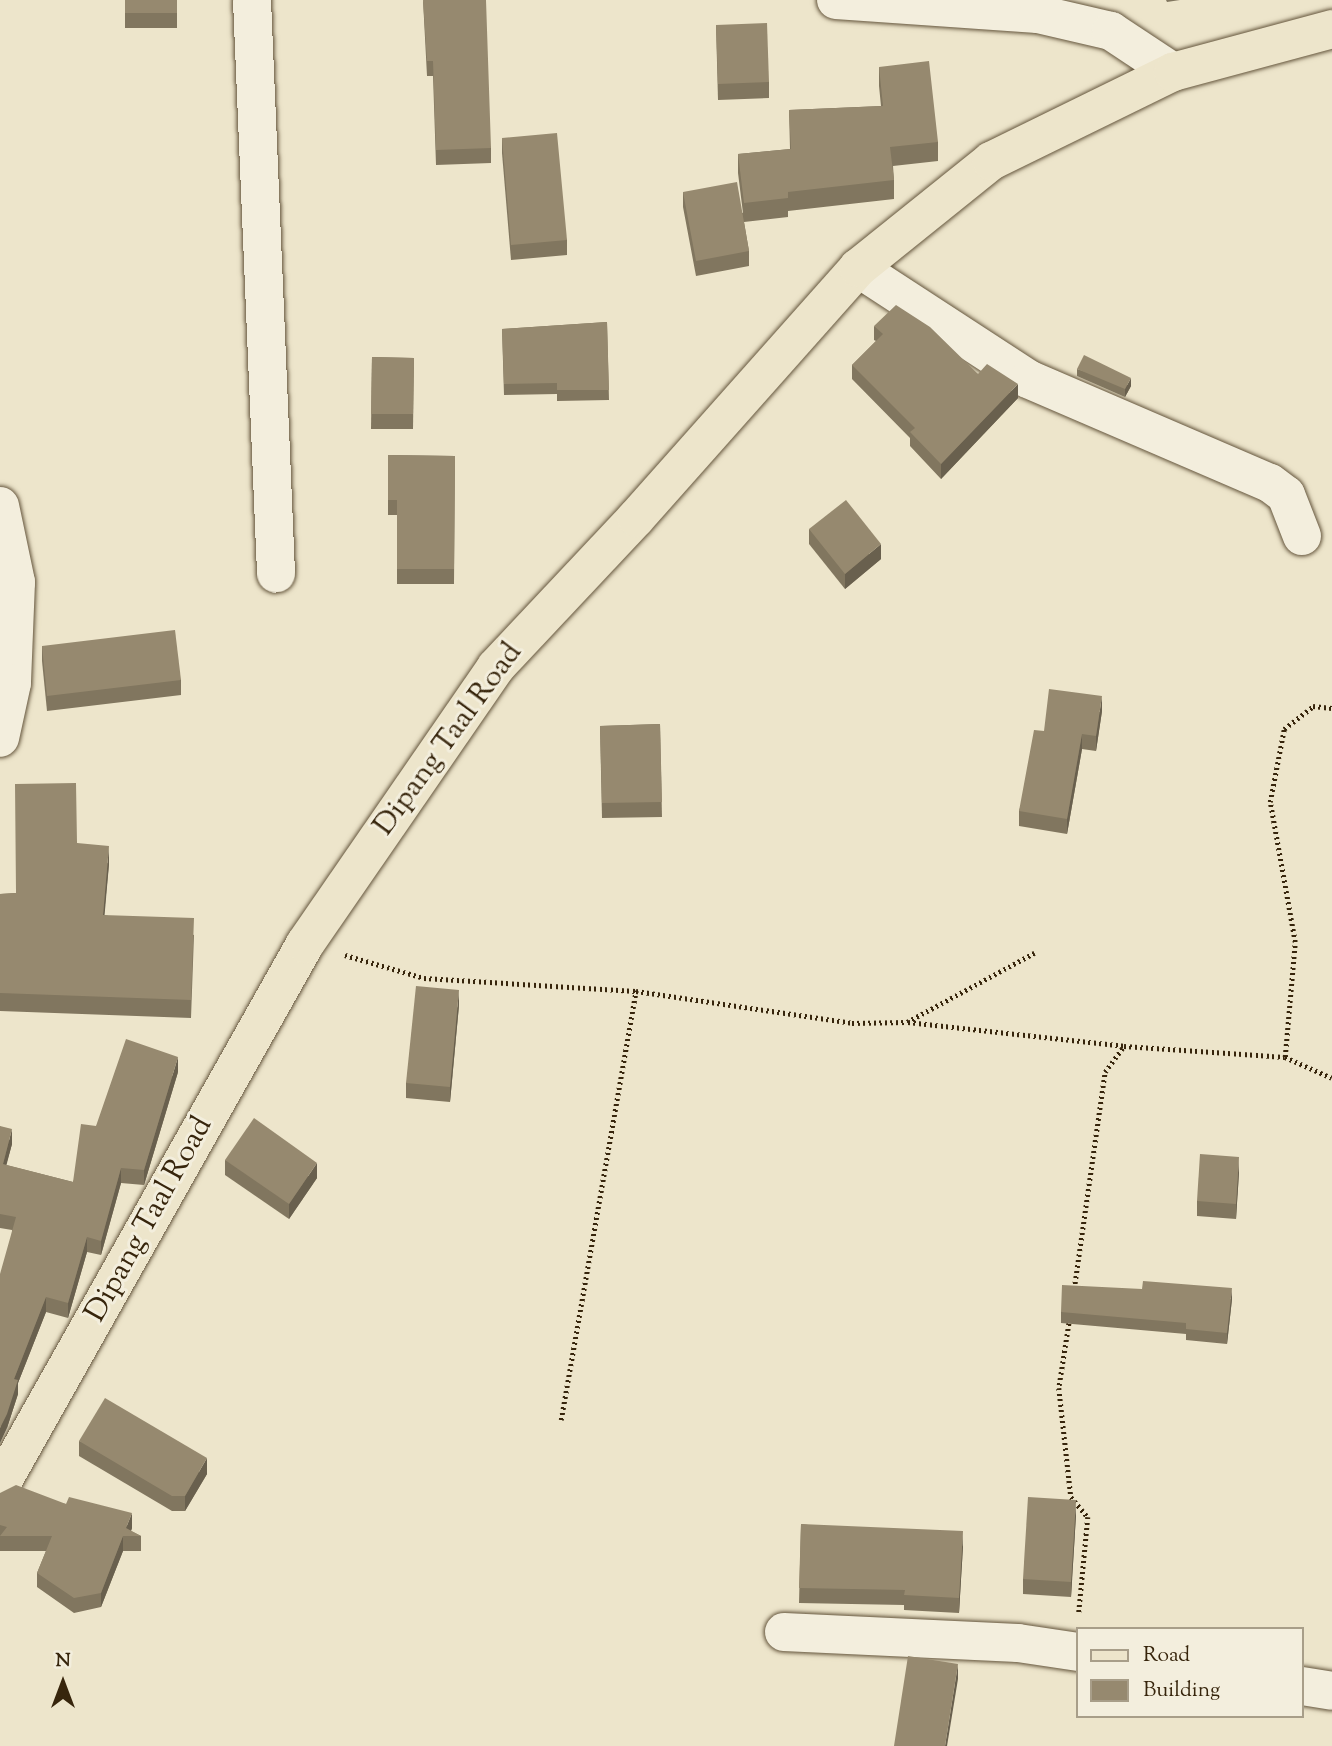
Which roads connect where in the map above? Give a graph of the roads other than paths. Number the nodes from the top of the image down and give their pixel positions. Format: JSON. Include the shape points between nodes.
{"nodes":[{"id":1,"x":252,"y":0,"type":"edge"},
{"id":2,"x":836,"y":0,"type":"edge"},
{"id":3,"x":1332,"y":30,"type":"edge"},
{"id":4,"x":1173,"y":72,"type":"junction"},
{"id":5,"x":858,"y":268,"type":"junction"},
{"id":6,"x":0,"y":506,"type":"edge"},
{"id":7,"x":1302,"y":536,"type":"dead end"},
{"id":8,"x":276,"y":573,"type":"dead end"},
{"id":9,"x":0,"y":738,"type":"edge"},
{"id":10,"x":0,"y":1486,"type":"edge"},
{"id":11,"x":784,"y":1632,"type":"dead end"},
{"id":12,"x":1076,"y":1652,"type":"edge"},
{"id":13,"x":1304,"y":1686,"type":"edge"},
{"id":14,"x":1332,"y":1690,"type":"edge"}],
"edges":[{"from":1,"to":8,"type":"street"},
{"from":2,"to":4,"type":"street","via":[[1038,14],[1111,31]]},
{"from":3,"to":4,"type":"main road","name":"Dipang Taal Road"},
{"from":4,"to":5,"type":"main road","name":"Dipang Taal Road","via":[[990,161]]},
{"from":5,"to":7,"type":"street","via":[[1028,380],[1270,483],[1286,495]]},
{"from":5,"to":10,"type":"main road","name":"Dipang Taal Road","via":[[636,519],[496,667],[304,944]]},
{"from":6,"to":9,"type":"street","via":[[16,582],[12,683]]},
{"from":11,"to":12,"type":"street","via":[[1018,1643]]},
{"from":13,"to":14,"type":"street"}]}
